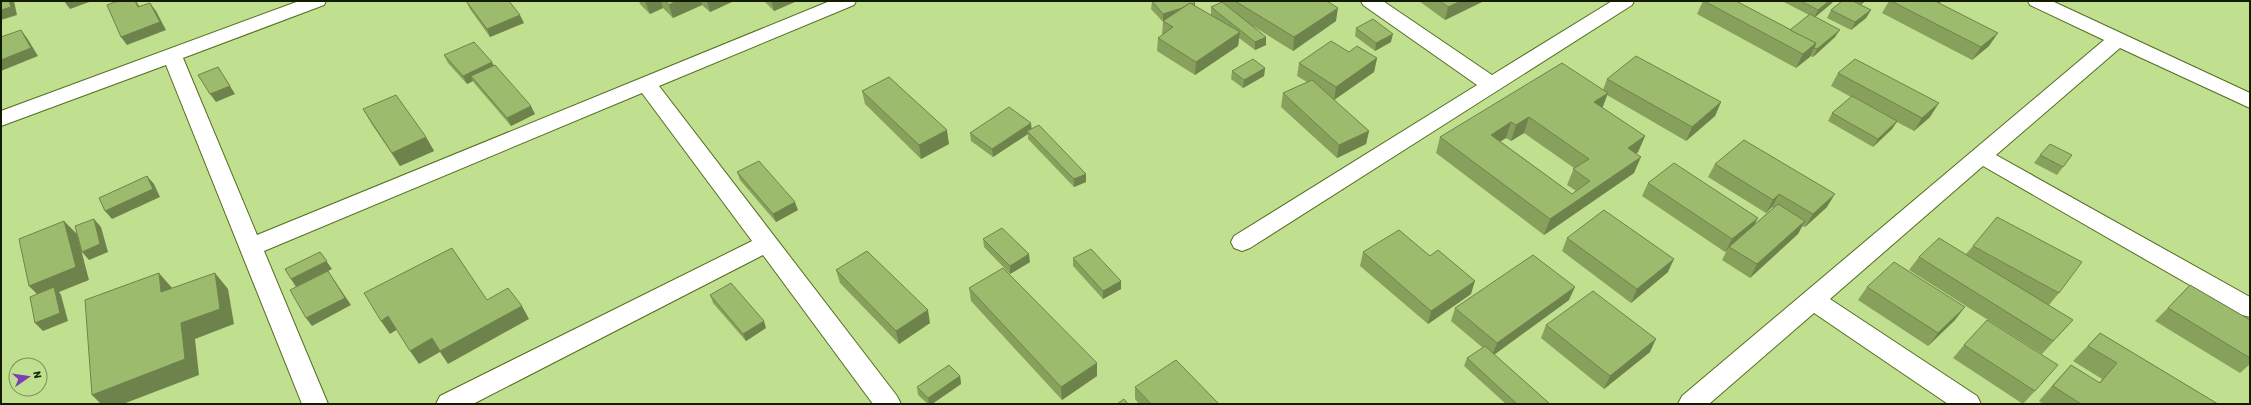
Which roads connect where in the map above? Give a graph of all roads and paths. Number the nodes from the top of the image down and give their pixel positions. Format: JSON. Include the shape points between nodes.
{"nodes":[{"id":1,"x":317,"y":1,"type":"edge"},
{"id":2,"x":847,"y":1,"type":"edge"},
{"id":3,"x":1370,"y":1,"type":"edge"},
{"id":4,"x":1625,"y":1,"type":"edge"},
{"id":5,"x":2037,"y":1,"type":"edge"},
{"id":6,"x":2118,"y":39,"type":"junction"},
{"id":7,"x":172,"y":55,"type":"junction"},
{"id":8,"x":646,"y":84,"type":"junction"},
{"id":9,"x":1492,"y":85,"type":"junction"},
{"id":10,"x":2250,"y":101,"type":"edge"},
{"id":11,"x":1,"y":119,"type":"edge"},
{"id":12,"x":1982,"y":156,"type":"junction"},
{"id":13,"x":1242,"y":242,"type":"dead end"},
{"id":14,"x":767,"y":243,"type":"junction"},
{"id":15,"x":251,"y":247,"type":"junction"},
{"id":16,"x":1813,"y":300,"type":"junction"},
{"id":17,"x":2250,"y":308,"type":"edge"},
{"id":18,"x":315,"y":404,"type":"edge"},
{"id":19,"x":449,"y":404,"type":"edge"},
{"id":20,"x":888,"y":404,"type":"edge"},
{"id":21,"x":1691,"y":404,"type":"edge"},
{"id":22,"x":1968,"y":404,"type":"edge"}],
"edges":[{"from":1,"to":7,"type":"street"},
{"from":2,"to":8,"type":"street"},
{"from":3,"to":9,"type":"street"},
{"from":4,"to":9,"type":"street"},
{"from":5,"to":6,"type":"street"},
{"from":6,"to":10,"type":"street"},
{"from":6,"to":12,"type":"street"},
{"from":7,"to":11,"type":"street"},
{"from":7,"to":15,"type":"street"},
{"from":8,"to":14,"type":"street"},
{"from":8,"to":15,"type":"street"},
{"from":9,"to":13,"type":"street"},
{"from":12,"to":16,"type":"street"},
{"from":12,"to":17,"type":"street"},
{"from":14,"to":19,"type":"street"},
{"from":14,"to":20,"type":"street"},
{"from":15,"to":18,"type":"street"},
{"from":16,"to":21,"type":"street"},
{"from":16,"to":22,"type":"street"}]}
